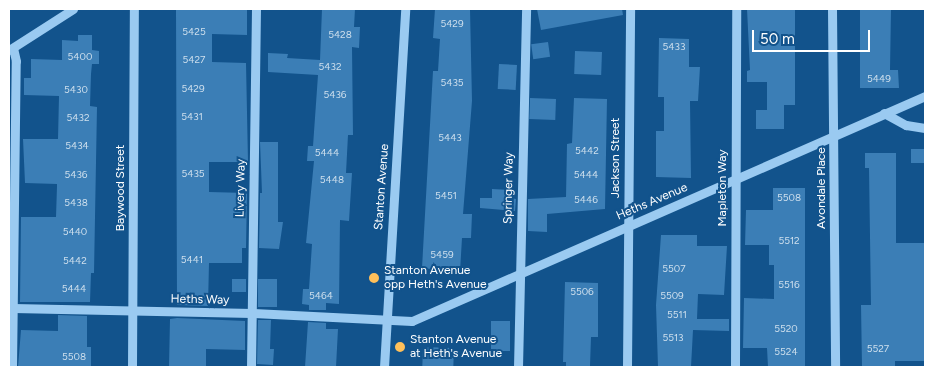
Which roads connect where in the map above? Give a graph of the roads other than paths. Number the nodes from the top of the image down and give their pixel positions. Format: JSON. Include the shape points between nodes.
{"nodes":[{"id":1,"x":73,"y":9,"type":"edge"},
{"id":2,"x":134,"y":9,"type":"edge"},
{"id":3,"x":256,"y":9,"type":"edge"},
{"id":4,"x":405,"y":9,"type":"edge"},
{"id":5,"x":526,"y":9,"type":"edge"},
{"id":6,"x":630,"y":9,"type":"edge"},
{"id":7,"x":736,"y":9,"type":"edge"},
{"id":8,"x":832,"y":9,"type":"edge"},
{"id":9,"x":11,"y":49,"type":"edge"},
{"id":10,"x":925,"y":96,"type":"edge"},
{"id":11,"x":884,"y":114,"type":"junction"},
{"id":12,"x":925,"y":128,"type":"edge"},
{"id":13,"x":834,"y":135,"type":"junction"},
{"id":14,"x":736,"y":179,"type":"junction"},
{"id":15,"x":628,"y":226,"type":"junction"},
{"id":16,"x":519,"y":275,"type":"junction"},
{"id":17,"x":13,"y":308,"type":"junction"},
{"id":18,"x":133,"y":312,"type":"junction"},
{"id":19,"x":252,"y":313,"type":"junction"},
{"id":20,"x":386,"y":320,"type":"junction"},
{"id":21,"x":12,"y":367,"type":"edge"},
{"id":22,"x":132,"y":367,"type":"edge"},
{"id":23,"x":251,"y":367,"type":"edge"},
{"id":24,"x":384,"y":367,"type":"edge"},
{"id":25,"x":518,"y":367,"type":"edge"},
{"id":26,"x":627,"y":367,"type":"edge"},
{"id":27,"x":735,"y":367,"type":"edge"},
{"id":28,"x":835,"y":367,"type":"edge"}],
"edges":[{"from":1,"to":9,"type":"street"},
{"from":2,"to":18,"type":"street","name":"Baywood Street"},
{"from":3,"to":19,"type":"street","name":"Livery Way"},
{"from":4,"to":20,"type":"street","name":"Stanton Avenue"},
{"from":5,"to":16,"type":"street","name":"Springer Way"},
{"from":6,"to":15,"type":"street","name":"Jackson Street"},
{"from":7,"to":14,"type":"street","name":"Mapleton Way"},
{"from":8,"to":13,"type":"street","name":"Avondale Place"},
{"from":9,"to":17,"type":"street","via":[[16,61]]},
{"from":10,"to":11,"type":"street","name":"Heths Avenue"},
{"from":11,"to":12,"type":"street","via":[[906,125]]},
{"from":11,"to":13,"type":"street","name":"Heths Avenue"},
{"from":13,"to":14,"type":"street","name":"Heths Avenue"},
{"from":13,"to":28,"type":"street","name":"Avondale Place"},
{"from":14,"to":15,"type":"street","name":"Heths Avenue"},
{"from":14,"to":27,"type":"street","name":"Mapleton Way"},
{"from":15,"to":16,"type":"street","name":"Heths Avenue"},
{"from":15,"to":26,"type":"street","name":"Jackson Street"},
{"from":16,"to":20,"type":"street","name":"Heths Avenue","via":[[412,321]]},
{"from":16,"to":25,"type":"street","name":"Springer Way"},
{"from":17,"to":18,"type":"street","name":"Heths Way"},
{"from":17,"to":21,"type":"street"},
{"from":18,"to":19,"type":"street","name":"Heths Way"},
{"from":18,"to":22,"type":"street","name":"Baywood Street"},
{"from":19,"to":20,"type":"street","name":"Heths Way"},
{"from":19,"to":23,"type":"street","name":"Livery Way"},
{"from":20,"to":24,"type":"street","name":"Stanton Avenue"}]}
